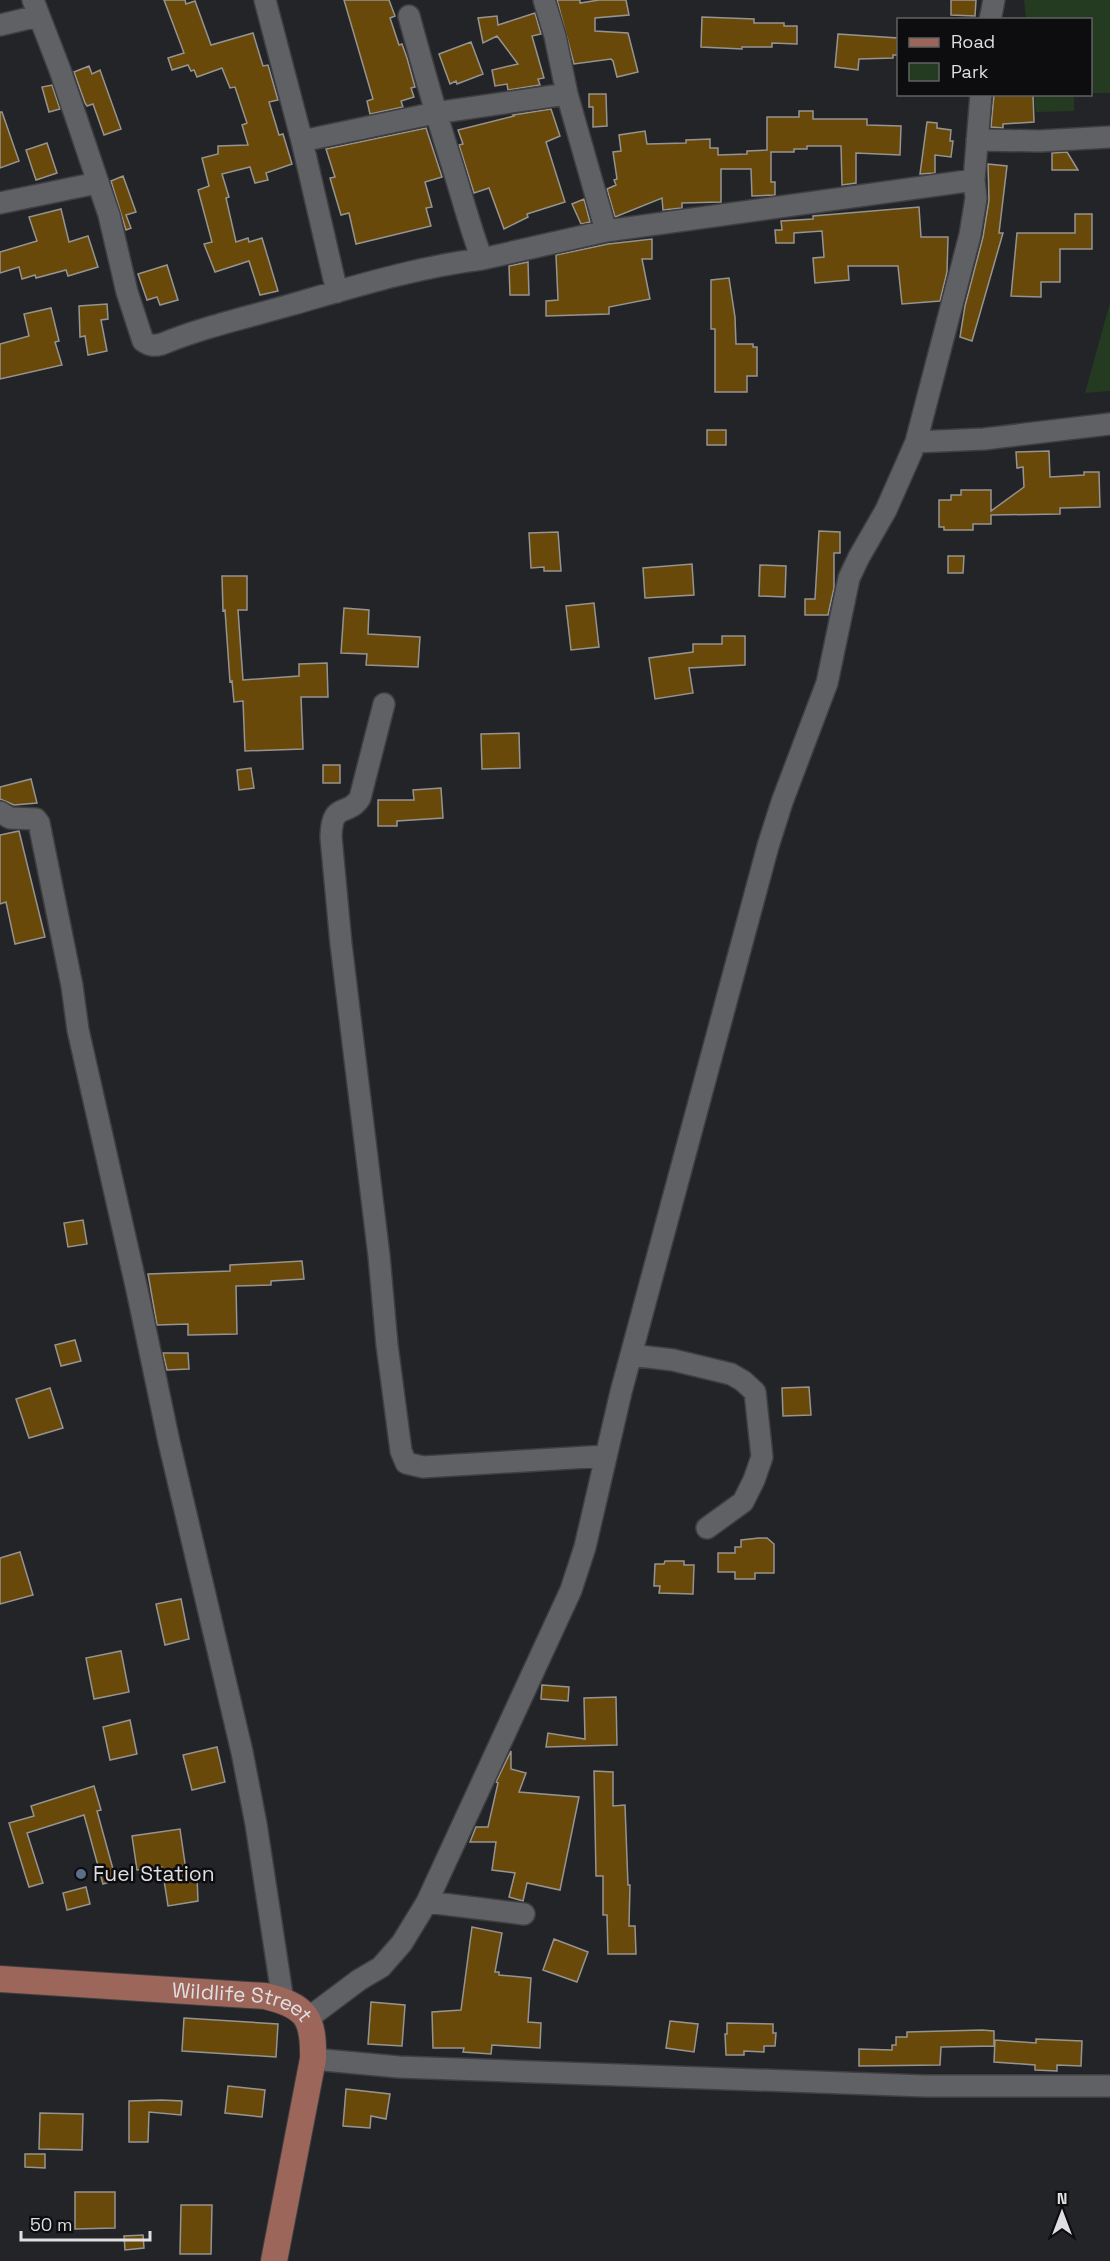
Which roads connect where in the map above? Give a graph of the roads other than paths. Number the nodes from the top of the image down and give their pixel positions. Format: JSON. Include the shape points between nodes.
{"nodes":[{"id":1,"x":265,"y":0,"type":"edge"},
{"id":2,"x":544,"y":0,"type":"edge"},
{"id":3,"x":994,"y":0,"type":"edge"},
{"id":4,"x":35,"y":8,"type":"edge"},
{"id":5,"x":409,"y":16,"type":"dead end"},
{"id":6,"x":990,"y":18,"type":"edge"},
{"id":7,"x":0,"y":25,"type":"edge"},
{"id":8,"x":567,"y":94,"type":"junction"},
{"id":9,"x":981,"y":96,"type":"edge"},
{"id":10,"x":435,"y":113,"type":"junction"},
{"id":11,"x":1110,"y":137,"type":"edge"},
{"id":12,"x":976,"y":140,"type":"junction"},
{"id":13,"x":302,"y":141,"type":"junction"},
{"id":14,"x":974,"y":180,"type":"junction"},
{"id":15,"x":97,"y":183,"type":"junction"},
{"id":16,"x":0,"y":203,"type":"edge"},
{"id":17,"x":606,"y":231,"type":"junction"},
{"id":18,"x":482,"y":259,"type":"junction"},
{"id":19,"x":337,"y":292,"type":"junction"},
{"id":20,"x":1110,"y":424,"type":"edge"},
{"id":21,"x":916,"y":442,"type":"junction"},
{"id":22,"x":384,"y":704,"type":"dead end"},
{"id":23,"x":0,"y":812,"type":"edge"},
{"id":24,"x":632,"y":1355,"type":"junction"},
{"id":25,"x":605,"y":1456,"type":"junction"},
{"id":26,"x":707,"y":1528,"type":"dead end"},
{"id":27,"x":427,"y":1902,"type":"junction"},
{"id":28,"x":524,"y":1914,"type":"dead end"},
{"id":29,"x":0,"y":1979,"type":"edge"},
{"id":30,"x":284,"y":2001,"type":"junction"},
{"id":31,"x":307,"y":2019,"type":"junction"},
{"id":32,"x":313,"y":2059,"type":"junction"},
{"id":33,"x":1110,"y":2086,"type":"edge"},
{"id":34,"x":274,"y":2261,"type":"edge"}],
"edges":[{"from":1,"to":13,"type":"street"},
{"from":2,"to":8,"type":"street"},
{"from":3,"to":6,"type":"street"},
{"from":4,"to":7,"type":"street"},
{"from":4,"to":15,"type":"street"},
{"from":5,"to":10,"type":"street"},
{"from":8,"to":10,"type":"street"},
{"from":8,"to":17,"type":"street"},
{"from":9,"to":12,"type":"street"},
{"from":10,"to":13,"type":"street"},
{"from":10,"to":18,"type":"street"},
{"from":11,"to":12,"type":"street"},
{"from":12,"to":14,"type":"street"},
{"from":13,"to":19,"type":"street"},
{"from":14,"to":17,"type":"street"},
{"from":14,"to":21,"type":"street","via":[[976,198],[970,235]]},
{"from":15,"to":16,"type":"street"},
{"from":15,"to":19,"type":"street","via":[[112,224],[133,312],[147,344],[162,344]]},
{"from":17,"to":18,"type":"street"},
{"from":18,"to":19,"type":"street"},
{"from":20,"to":21,"type":"street","via":[[984,439]]},
{"from":21,"to":24,"type":"street","via":[[886,510],[849,578],[826,683],[768,846]]},
{"from":22,"to":25,"type":"street","via":[[360,798],[334,815],[331,837],[401,1451],[406,1463],[423,1467]]},
{"from":23,"to":30,"type":"street","via":[[10,818],[36,819],[39,823],[78,1030],[242,1752]]},
{"from":24,"to":25,"type":"street"},
{"from":24,"to":26,"type":"street","via":[[731,1374],[755,1392],[762,1457],[754,1480],[743,1502]]},
{"from":25,"to":27,"type":"street","via":[[571,1590]]},
{"from":27,"to":28,"type":"street"},
{"from":27,"to":31,"type":"street","via":[[402,1943],[381,1967]]},
{"from":29,"to":30,"type":"main road","name":"Wildlife Street","via":[[265,1996]]},
{"from":30,"to":31,"type":"main road","name":"Wildlife Street"},
{"from":31,"to":32,"type":"main road","name":"Wildlife Street","via":[[312,2027]]},
{"from":32,"to":33,"type":"street","via":[[399,2067],[925,2086]]},
{"from":32,"to":34,"type":"main road","name":"Wildlife Street"}]}
